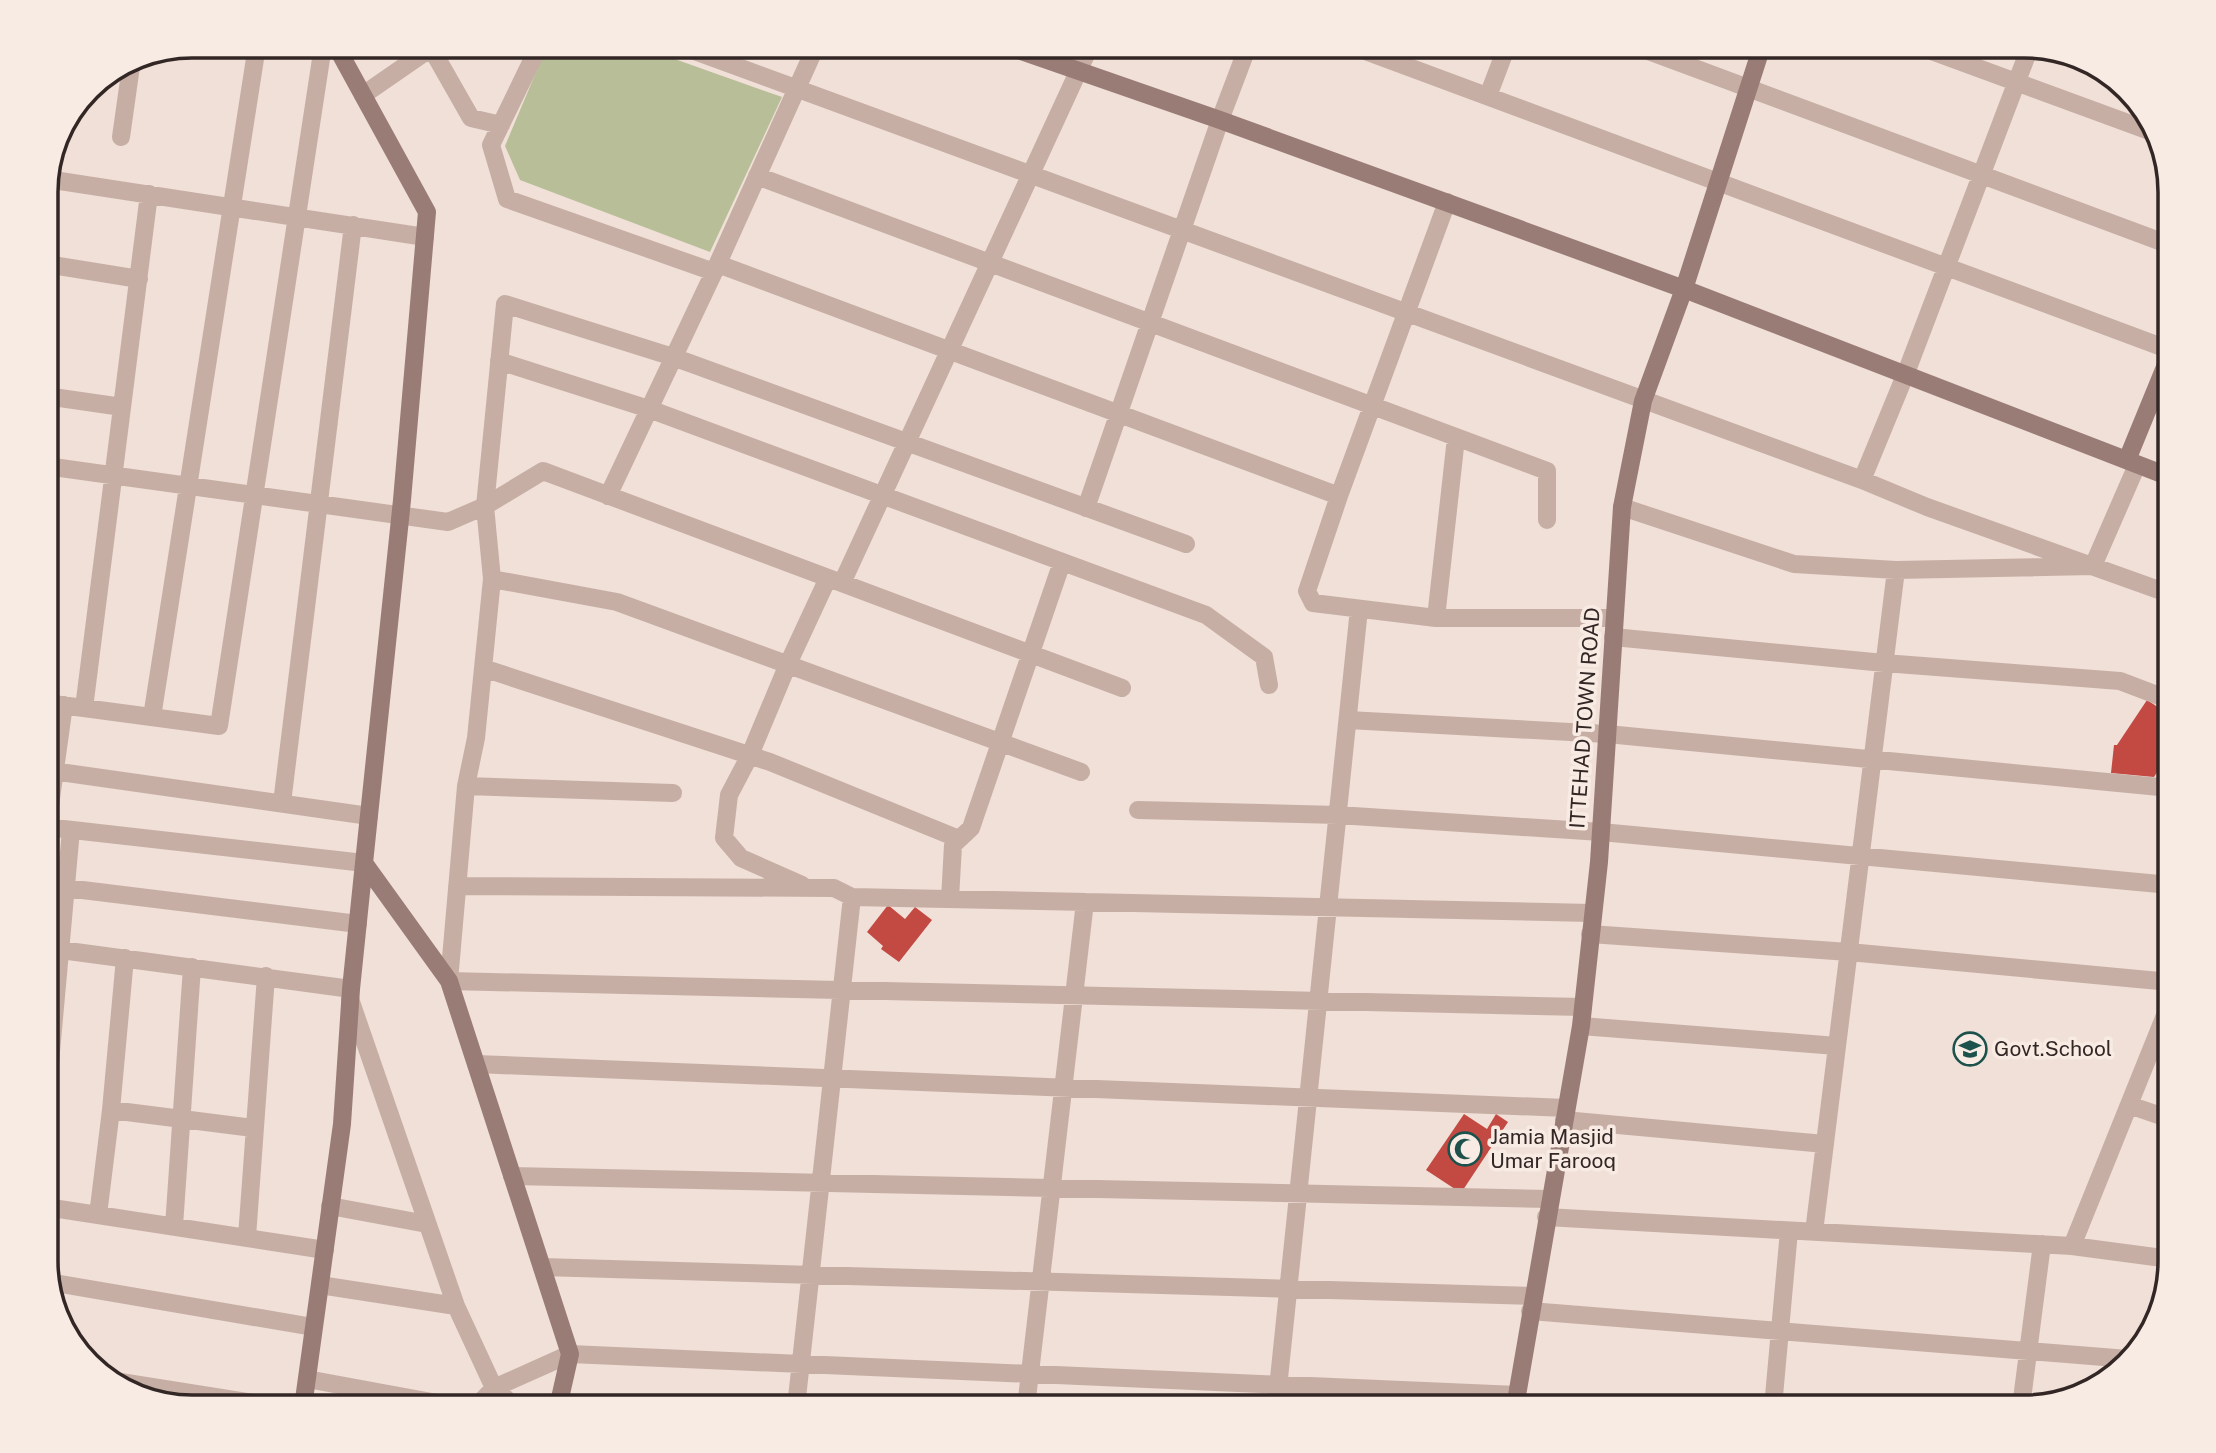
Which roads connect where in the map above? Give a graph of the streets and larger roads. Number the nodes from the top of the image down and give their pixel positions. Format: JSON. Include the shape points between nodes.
{"nodes":[{"id":1,"x":255,"y":58,"type":"edge"},
{"id":2,"x":322,"y":58,"type":"edge"},
{"id":3,"x":343,"y":58,"type":"edge"},
{"id":4,"x":415,"y":58,"type":"edge"},
{"id":5,"x":437,"y":58,"type":"edge"},
{"id":6,"x":533,"y":58,"type":"edge"},
{"id":7,"x":715,"y":58,"type":"edge"},
{"id":8,"x":810,"y":58,"type":"edge"},
{"id":9,"x":1042,"y":58,"type":"edge"},
{"id":10,"x":1084,"y":58,"type":"edge"},
{"id":11,"x":1243,"y":58,"type":"edge"},
{"id":12,"x":1385,"y":58,"type":"edge"},
{"id":13,"x":1502,"y":58,"type":"edge"},
{"id":14,"x":1668,"y":58,"type":"edge"},
{"id":15,"x":1758,"y":58,"type":"edge"},
{"id":16,"x":1951,"y":58,"type":"edge"},
{"id":17,"x":2026,"y":58,"type":"edge"},
{"id":18,"x":1078,"y":70,"type":"junction"},
{"id":19,"x":130,"y":73,"type":"edge"},
{"id":20,"x":2017,"y":82,"type":"junction"},
{"id":21,"x":797,"y":87,"type":"junction"},
{"id":22,"x":1749,"y":87,"type":"junction"},
{"id":23,"x":363,"y":95,"type":"junction"},
{"id":24,"x":1488,"y":96,"type":"junction"},
{"id":25,"x":1220,"y":120,"type":"junction"},
{"id":26,"x":501,"y":125,"type":"junction"},
{"id":27,"x":2142,"y":128,"type":"edge"},
{"id":28,"x":121,"y":136,"type":"dead end"},
{"id":29,"x":1031,"y":173,"type":"junction"},
{"id":30,"x":1982,"y":174,"type":"junction"},
{"id":31,"x":757,"y":176,"type":"junction"},
{"id":32,"x":58,"y":181,"type":"edge"},
{"id":33,"x":1718,"y":181,"type":"junction"},
{"id":34,"x":149,"y":194,"type":"junction"},
{"id":35,"x":1447,"y":202,"type":"junction"},
{"id":36,"x":232,"y":207,"type":"junction"},
{"id":37,"x":297,"y":217,"type":"junction"},
{"id":38,"x":353,"y":225,"type":"junction"},
{"id":39,"x":1182,"y":230,"type":"junction"},
{"id":40,"x":425,"y":237,"type":"junction"},
{"id":41,"x":2158,"y":239,"type":"edge"},
{"id":42,"x":990,"y":262,"type":"junction"},
{"id":43,"x":58,"y":266,"type":"edge"},
{"id":44,"x":1946,"y":267,"type":"junction"},
{"id":45,"x":716,"y":268,"type":"junction"},
{"id":46,"x":139,"y":279,"type":"junction"},
{"id":47,"x":1684,"y":289,"type":"junction"},
{"id":48,"x":1406,"y":313,"type":"junction"},
{"id":49,"x":1150,"y":322,"type":"junction"},
{"id":50,"x":2158,"y":348,"type":"edge"},
{"id":51,"x":949,"y":350,"type":"junction"},
{"id":52,"x":673,"y":357,"type":"junction"},
{"id":53,"x":499,"y":361,"type":"junction"},
{"id":54,"x":1906,"y":373,"type":"junction"},
{"id":55,"x":2158,"y":390,"type":"edge"},
{"id":56,"x":58,"y":398,"type":"edge"},
{"id":57,"x":1643,"y":401,"type":"junction"},
{"id":58,"x":122,"y":407,"type":"junction"},
{"id":59,"x":1372,"y":407,"type":"junction"},
{"id":60,"x":649,"y":409,"type":"junction"},
{"id":61,"x":1119,"y":413,"type":"junction"},
{"id":62,"x":1456,"y":438,"type":"junction"},
{"id":63,"x":907,"y":443,"type":"junction"},
{"id":64,"x":2132,"y":463,"type":"junction"},
{"id":65,"x":58,"y":468,"type":"edge"},
{"id":66,"x":2158,"y":472,"type":"edge"},
{"id":67,"x":114,"y":475,"type":"junction"},
{"id":68,"x":1862,"y":480,"type":"junction"},
{"id":69,"x":188,"y":486,"type":"junction"},
{"id":70,"x":254,"y":495,"type":"junction"},
{"id":71,"x":608,"y":496,"type":"junction"},
{"id":72,"x":882,"y":496,"type":"junction"},
{"id":73,"x":1339,"y":496,"type":"junction"},
{"id":74,"x":318,"y":504,"type":"junction"},
{"id":75,"x":485,"y":506,"type":"junction"},
{"id":76,"x":1086,"y":508,"type":"junction"},
{"id":77,"x":1622,"y":508,"type":"junction"},
{"id":78,"x":401,"y":516,"type":"junction"},
{"id":79,"x":1547,"y":520,"type":"dead end"},
{"id":80,"x":1186,"y":544,"type":"dead end"},
{"id":81,"x":1062,"y":562,"type":"junction"},
{"id":82,"x":2093,"y":566,"type":"junction"},
{"id":83,"x":1896,"y":570,"type":"junction"},
{"id":84,"x":492,"y":579,"type":"junction"},
{"id":85,"x":835,"y":581,"type":"junction"},
{"id":86,"x":2158,"y":589,"type":"edge"},
{"id":87,"x":1359,"y":608,"type":"junction"},
{"id":88,"x":1436,"y":618,"type":"junction"},
{"id":89,"x":1614,"y":618,"type":"junction"},
{"id":90,"x":1613,"y":637,"type":"junction"},
{"id":91,"x":1030,"y":654,"type":"junction"},
{"id":92,"x":1884,"y":663,"type":"junction"},
{"id":93,"x":788,"y":664,"type":"junction"},
{"id":94,"x":483,"y":667,"type":"junction"},
{"id":95,"x":1269,"y":685,"type":"dead end"},
{"id":96,"x":1122,"y":688,"type":"dead end"},
{"id":97,"x":2158,"y":695,"type":"edge"},
{"id":98,"x":58,"y":704,"type":"edge"},
{"id":99,"x":84,"y":708,"type":"junction"},
{"id":100,"x":152,"y":717,"type":"junction"},
{"id":101,"x":1348,"y":720,"type":"junction"},
{"id":102,"x":1607,"y":734,"type":"junction"},
{"id":103,"x":1000,"y":741,"type":"junction"},
{"id":104,"x":750,"y":755,"type":"junction"},
{"id":105,"x":1873,"y":758,"type":"junction"},
{"id":106,"x":58,"y":772,"type":"edge"},
{"id":107,"x":1081,"y":772,"type":"dead end"},
{"id":108,"x":466,"y":786,"type":"junction"},
{"id":109,"x":2158,"y":787,"type":"edge"},
{"id":110,"x":673,"y":793,"type":"dead end"},
{"id":111,"x":282,"y":803,"type":"junction"},
{"id":112,"x":1138,"y":810,"type":"dead end"},
{"id":113,"x":369,"y":816,"type":"junction"},
{"id":114,"x":1338,"y":816,"type":"junction"},
{"id":115,"x":58,"y":828,"type":"edge"},
{"id":116,"x":71,"y":830,"type":"junction"},
{"id":117,"x":1601,"y":832,"type":"junction"},
{"id":118,"x":959,"y":839,"type":"junction"},
{"id":119,"x":1861,"y":856,"type":"junction"},
{"id":120,"x":364,"y":863,"type":"junction"},
{"id":121,"x":2158,"y":884,"type":"edge"},
{"id":122,"x":457,"y":886,"type":"junction"},
{"id":123,"x":66,"y":888,"type":"junction"},
{"id":124,"x":807,"y":888,"type":"junction"},
{"id":125,"x":852,"y":897,"type":"junction"},
{"id":126,"x":950,"y":900,"type":"junction"},
{"id":127,"x":1085,"y":902,"type":"junction"},
{"id":128,"x":1328,"y":907,"type":"junction"},
{"id":129,"x":1592,"y":913,"type":"junction"},
{"id":130,"x":358,"y":924,"type":"junction"},
{"id":131,"x":58,"y":926,"type":"edge"},
{"id":132,"x":1590,"y":934,"type":"junction"},
{"id":133,"x":58,"y":950,"type":"edge"},
{"id":134,"x":1849,"y":952,"type":"junction"},
{"id":135,"x":125,"y":958,"type":"junction"},
{"id":136,"x":192,"y":967,"type":"junction"},
{"id":137,"x":266,"y":976,"type":"junction"},
{"id":138,"x":449,"y":981,"type":"junction"},
{"id":139,"x":2158,"y":981,"type":"edge"},
{"id":140,"x":842,"y":990,"type":"junction"},
{"id":141,"x":351,"y":994,"type":"junction"},
{"id":142,"x":1074,"y":995,"type":"junction"},
{"id":143,"x":1318,"y":1000,"type":"junction"},
{"id":144,"x":1583,"y":1007,"type":"junction"},
{"id":145,"x":1581,"y":1026,"type":"junction"},
{"id":146,"x":2158,"y":1037,"type":"edge"},
{"id":147,"x":1837,"y":1046,"type":"junction"},
{"id":148,"x":476,"y":1065,"type":"junction"},
{"id":149,"x":832,"y":1079,"type":"junction"},
{"id":150,"x":1063,"y":1088,"type":"junction"},
{"id":151,"x":1308,"y":1097,"type":"junction"},
{"id":152,"x":2129,"y":1105,"type":"junction"},
{"id":153,"x":111,"y":1110,"type":"junction"},
{"id":154,"x":1565,"y":1114,"type":"junction"},
{"id":155,"x":2158,"y":1115,"type":"edge"},
{"id":156,"x":183,"y":1119,"type":"junction"},
{"id":157,"x":253,"y":1128,"type":"junction"},
{"id":158,"x":1825,"y":1144,"type":"junction"},
{"id":159,"x":512,"y":1176,"type":"junction"},
{"id":160,"x":821,"y":1183,"type":"junction"},
{"id":161,"x":1052,"y":1188,"type":"junction"},
{"id":162,"x":1298,"y":1193,"type":"junction"},
{"id":163,"x":1549,"y":1199,"type":"junction"},
{"id":164,"x":330,"y":1206,"type":"junction"},
{"id":165,"x":58,"y":1209,"type":"edge"},
{"id":166,"x":98,"y":1215,"type":"junction"},
{"id":167,"x":1546,"y":1217,"type":"junction"},
{"id":168,"x":427,"y":1223,"type":"junction"},
{"id":169,"x":174,"y":1226,"type":"junction"},
{"id":170,"x":1789,"y":1231,"type":"junction"},
{"id":171,"x":1814,"y":1232,"type":"junction"},
{"id":172,"x":247,"y":1237,"type":"junction"},
{"id":173,"x":2042,"y":1244,"type":"junction"},
{"id":174,"x":2072,"y":1246,"type":"junction"},
{"id":175,"x":324,"y":1250,"type":"junction"},
{"id":176,"x":2158,"y":1257,"type":"edge"},
{"id":177,"x":542,"y":1267,"type":"junction"},
{"id":178,"x":810,"y":1275,"type":"junction"},
{"id":179,"x":1041,"y":1282,"type":"junction"},
{"id":180,"x":60,"y":1284,"type":"edge"},
{"id":181,"x":320,"y":1285,"type":"junction"},
{"id":182,"x":1288,"y":1289,"type":"junction"},
{"id":183,"x":1532,"y":1304,"type":"junction"},
{"id":184,"x":456,"y":1306,"type":"junction"},
{"id":185,"x":313,"y":1327,"type":"junction"},
{"id":186,"x":1780,"y":1332,"type":"junction"},
{"id":187,"x":2028,"y":1352,"type":"junction"},
{"id":188,"x":570,"y":1354,"type":"junction"},
{"id":189,"x":2117,"y":1358,"type":"edge"},
{"id":190,"x":800,"y":1365,"type":"junction"},
{"id":191,"x":1030,"y":1374,"type":"junction"},
{"id":192,"x":307,"y":1379,"type":"junction"},
{"id":193,"x":1278,"y":1386,"type":"junction"},
{"id":194,"x":494,"y":1388,"type":"junction"},
{"id":195,"x":305,"y":1395,"type":"edge"},
{"id":196,"x":391,"y":1395,"type":"edge"},
{"id":197,"x":488,"y":1395,"type":"edge"},
{"id":198,"x":501,"y":1395,"type":"edge"},
{"id":199,"x":561,"y":1395,"type":"edge"},
{"id":200,"x":797,"y":1395,"type":"edge"},
{"id":201,"x":1028,"y":1395,"type":"edge"},
{"id":202,"x":1277,"y":1395,"type":"edge"},
{"id":203,"x":1421,"y":1395,"type":"edge"},
{"id":204,"x":1517,"y":1395,"type":"edge"},
{"id":205,"x":1774,"y":1395,"type":"edge"},
{"id":206,"x":2023,"y":1395,"type":"edge"}],
"edges":[{"from":1,"to":36,"type":"street"},
{"from":2,"to":37,"type":"street"},
{"from":3,"to":23,"type":"street"},
{"from":4,"to":23,"type":"street"},
{"from":5,"to":26,"type":"street","via":[[471,118]]},
{"from":6,"to":26,"type":"street"},
{"from":7,"to":21,"type":"street"},
{"from":8,"to":21,"type":"street"},
{"from":9,"to":18,"type":"street"},
{"from":10,"to":18,"type":"street"},
{"from":11,"to":25,"type":"street"},
{"from":12,"to":24,"type":"street"},
{"from":13,"to":24,"type":"street"},
{"from":14,"to":22,"type":"street"},
{"from":15,"to":22,"type":"street","name":"ITTEHAD TOWN ROAD"},
{"from":16,"to":20,"type":"street"},
{"from":17,"to":20,"type":"street"},
{"from":18,"to":25,"type":"street"},
{"from":18,"to":29,"type":"street"},
{"from":19,"to":28,"type":"street"},
{"from":20,"to":27,"type":"street"},
{"from":20,"to":30,"type":"street"},
{"from":21,"to":29,"type":"street"},
{"from":21,"to":31,"type":"street"},
{"from":22,"to":30,"type":"street"},
{"from":22,"to":33,"type":"street","name":"ITTEHAD TOWN ROAD"},
{"from":23,"to":40,"type":"street","via":[[427,212]]},
{"from":24,"to":33,"type":"street"},
{"from":25,"to":35,"type":"street"},
{"from":25,"to":39,"type":"street"},
{"from":26,"to":45,"type":"street","via":[[491,145],[507,199]]},
{"from":29,"to":39,"type":"street"},
{"from":29,"to":42,"type":"street"},
{"from":30,"to":41,"type":"street"},
{"from":30,"to":44,"type":"street"},
{"from":31,"to":42,"type":"street"},
{"from":31,"to":45,"type":"street"},
{"from":32,"to":34,"type":"street"},
{"from":33,"to":44,"type":"street"},
{"from":33,"to":47,"type":"street","name":"ITTEHAD TOWN ROAD"},
{"from":34,"to":36,"type":"street"},
{"from":34,"to":46,"type":"street"},
{"from":35,"to":47,"type":"street"},
{"from":35,"to":48,"type":"street"},
{"from":36,"to":37,"type":"street"},
{"from":36,"to":69,"type":"street"},
{"from":37,"to":38,"type":"street"},
{"from":37,"to":70,"type":"street"},
{"from":38,"to":40,"type":"street"},
{"from":38,"to":74,"type":"street"},
{"from":39,"to":48,"type":"street"},
{"from":39,"to":49,"type":"street"},
{"from":40,"to":78,"type":"street"},
{"from":42,"to":49,"type":"street"},
{"from":42,"to":51,"type":"street"},
{"from":43,"to":46,"type":"street"},
{"from":44,"to":50,"type":"street"},
{"from":44,"to":54,"type":"street"},
{"from":45,"to":51,"type":"street"},
{"from":45,"to":52,"type":"street"},
{"from":46,"to":58,"type":"street"},
{"from":47,"to":54,"type":"street"},
{"from":47,"to":57,"type":"street","name":"ITTEHAD TOWN ROAD"},
{"from":48,"to":57,"type":"street"},
{"from":48,"to":59,"type":"street"},
{"from":49,"to":59,"type":"street"},
{"from":49,"to":61,"type":"street"},
{"from":51,"to":61,"type":"street"},
{"from":51,"to":63,"type":"street"},
{"from":52,"to":53,"type":"street","via":[[505,303]]},
{"from":52,"to":60,"type":"street"},
{"from":52,"to":63,"type":"street"},
{"from":53,"to":60,"type":"street"},
{"from":53,"to":75,"type":"street"},
{"from":54,"to":64,"type":"street"},
{"from":54,"to":68,"type":"street"},
{"from":55,"to":64,"type":"street"},
{"from":56,"to":58,"type":"street"},
{"from":57,"to":68,"type":"street"},
{"from":57,"to":77,"type":"street","name":"ITTEHAD TOWN ROAD"},
{"from":58,"to":67,"type":"street"},
{"from":59,"to":62,"type":"street"},
{"from":59,"to":73,"type":"street"},
{"from":60,"to":71,"type":"street"},
{"from":60,"to":72,"type":"street"},
{"from":61,"to":73,"type":"street"},
{"from":61,"to":76,"type":"street"},
{"from":62,"to":79,"type":"street","via":[[1547,471]]},
{"from":62,"to":88,"type":"street"},
{"from":63,"to":72,"type":"street"},
{"from":63,"to":76,"type":"street"},
{"from":64,"to":66,"type":"street"},
{"from":64,"to":82,"type":"street"},
{"from":65,"to":67,"type":"street"},
{"from":67,"to":69,"type":"street"},
{"from":67,"to":99,"type":"street"},
{"from":68,"to":82,"type":"street"},
{"from":69,"to":70,"type":"street"},
{"from":69,"to":100,"type":"street"},
{"from":70,"to":74,"type":"street"},
{"from":70,"to":100,"type":"street","via":[[219,726]]},
{"from":71,"to":75,"type":"street","via":[[543,471]]},
{"from":71,"to":85,"type":"street"},
{"from":72,"to":81,"type":"street"},
{"from":72,"to":85,"type":"street"},
{"from":73,"to":87,"type":"street","via":[[1307,591],[1313,603]]},
{"from":74,"to":78,"type":"street"},
{"from":74,"to":111,"type":"street"},
{"from":75,"to":78,"type":"street","via":[[448,522]]},
{"from":75,"to":84,"type":"street"},
{"from":76,"to":80,"type":"street"},
{"from":77,"to":83,"type":"street","via":[[1794,564]]},
{"from":77,"to":89,"type":"street","name":"ITTEHAD TOWN ROAD"},
{"from":78,"to":113,"type":"street"},
{"from":81,"to":91,"type":"street"},
{"from":81,"to":95,"type":"street","via":[[1206,615],[1264,657]]},
{"from":82,"to":83,"type":"street"},
{"from":82,"to":86,"type":"street"},
{"from":83,"to":92,"type":"street"},
{"from":84,"to":93,"type":"street","via":[[617,602]]},
{"from":84,"to":94,"type":"street"},
{"from":85,"to":91,"type":"street"},
{"from":85,"to":93,"type":"street"},
{"from":87,"to":88,"type":"street"},
{"from":87,"to":101,"type":"street"},
{"from":88,"to":89,"type":"street"},
{"from":89,"to":90,"type":"street","name":"ITTEHAD TOWN ROAD"},
{"from":90,"to":92,"type":"street"},
{"from":90,"to":102,"type":"street","name":"ITTEHAD TOWN ROAD"},
{"from":91,"to":96,"type":"street"},
{"from":91,"to":103,"type":"street"},
{"from":92,"to":97,"type":"street","via":[[2120,681]]},
{"from":92,"to":105,"type":"street"},
{"from":93,"to":103,"type":"street"},
{"from":93,"to":104,"type":"street"},
{"from":94,"to":104,"type":"street"},
{"from":94,"to":108,"type":"street"},
{"from":98,"to":99,"type":"street"},
{"from":99,"to":100,"type":"street"},
{"from":101,"to":102,"type":"street"},
{"from":101,"to":114,"type":"street"},
{"from":102,"to":105,"type":"street"},
{"from":102,"to":117,"type":"street","name":"ITTEHAD TOWN ROAD"},
{"from":103,"to":107,"type":"street"},
{"from":103,"to":118,"type":"street","via":[[971,828]]},
{"from":104,"to":118,"type":"street"},
{"from":104,"to":124,"type":"street","via":[[729,795],[724,838],[741,858]]},
{"from":105,"to":109,"type":"street"},
{"from":105,"to":119,"type":"street"},
{"from":106,"to":111,"type":"street"},
{"from":108,"to":110,"type":"street"},
{"from":108,"to":122,"type":"street"},
{"from":111,"to":113,"type":"street"},
{"from":112,"to":114,"type":"street"},
{"from":113,"to":120,"type":"street"},
{"from":114,"to":117,"type":"street"},
{"from":114,"to":128,"type":"street"},
{"from":115,"to":116,"type":"street"},
{"from":116,"to":120,"type":"street"},
{"from":116,"to":123,"type":"street"},
{"from":117,"to":119,"type":"street"},
{"from":117,"to":129,"type":"street","name":"ITTEHAD TOWN ROAD"},
{"from":118,"to":126,"type":"street","via":[[953,845]]},
{"from":119,"to":121,"type":"street"},
{"from":119,"to":134,"type":"street"},
{"from":120,"to":130,"type":"street"},
{"from":120,"to":138,"type":"street"},
{"from":122,"to":124,"type":"street"},
{"from":122,"to":138,"type":"street"},
{"from":123,"to":130,"type":"street"},
{"from":123,"to":131,"type":"street"},
{"from":124,"to":125,"type":"street","via":[[834,888]]},
{"from":125,"to":126,"type":"street"},
{"from":125,"to":140,"type":"street"},
{"from":126,"to":127,"type":"street"},
{"from":127,"to":128,"type":"street"},
{"from":127,"to":142,"type":"street"},
{"from":128,"to":129,"type":"street"},
{"from":128,"to":143,"type":"street"},
{"from":129,"to":132,"type":"street","name":"ITTEHAD TOWN ROAD"},
{"from":130,"to":141,"type":"street"},
{"from":132,"to":134,"type":"street"},
{"from":132,"to":144,"type":"street","name":"ITTEHAD TOWN ROAD"},
{"from":133,"to":135,"type":"street"},
{"from":134,"to":139,"type":"street"},
{"from":134,"to":147,"type":"street"},
{"from":135,"to":136,"type":"street"},
{"from":135,"to":153,"type":"street"},
{"from":136,"to":137,"type":"street"},
{"from":136,"to":156,"type":"street"},
{"from":137,"to":141,"type":"street"},
{"from":137,"to":157,"type":"street"},
{"from":138,"to":140,"type":"street"},
{"from":138,"to":148,"type":"street"},
{"from":140,"to":142,"type":"street"},
{"from":140,"to":149,"type":"street"},
{"from":141,"to":164,"type":"street","via":[[342,1124]]},
{"from":141,"to":168,"type":"street"},
{"from":142,"to":143,"type":"street"},
{"from":142,"to":150,"type":"street"},
{"from":143,"to":144,"type":"street"},
{"from":143,"to":151,"type":"street"},
{"from":144,"to":145,"type":"street","name":"ITTEHAD TOWN ROAD"},
{"from":145,"to":147,"type":"street"},
{"from":145,"to":154,"type":"street","name":"ITTEHAD TOWN ROAD"},
{"from":146,"to":152,"type":"street"},
{"from":147,"to":158,"type":"street"},
{"from":148,"to":149,"type":"street"},
{"from":148,"to":159,"type":"street"},
{"from":149,"to":150,"type":"street"},
{"from":149,"to":160,"type":"street"},
{"from":150,"to":151,"type":"street"},
{"from":150,"to":161,"type":"street"},
{"from":151,"to":154,"type":"street"},
{"from":151,"to":162,"type":"street"},
{"from":152,"to":155,"type":"street"},
{"from":152,"to":174,"type":"street"},
{"from":153,"to":156,"type":"street"},
{"from":153,"to":166,"type":"street"},
{"from":154,"to":158,"type":"street"},
{"from":154,"to":163,"type":"street","name":"ITTEHAD TOWN ROAD"},
{"from":156,"to":157,"type":"street"},
{"from":156,"to":169,"type":"street"},
{"from":157,"to":172,"type":"street"},
{"from":158,"to":171,"type":"street"},
{"from":159,"to":160,"type":"street"},
{"from":159,"to":177,"type":"street"},
{"from":160,"to":161,"type":"street"},
{"from":160,"to":178,"type":"street"},
{"from":161,"to":162,"type":"street"},
{"from":161,"to":179,"type":"street"},
{"from":162,"to":163,"type":"street"},
{"from":162,"to":182,"type":"street"},
{"from":163,"to":167,"type":"street","name":"ITTEHAD TOWN ROAD"},
{"from":164,"to":168,"type":"street"},
{"from":164,"to":175,"type":"street"},
{"from":165,"to":166,"type":"street"},
{"from":166,"to":169,"type":"street"},
{"from":167,"to":170,"type":"street"},
{"from":167,"to":183,"type":"street","name":"ITTEHAD TOWN ROAD"},
{"from":168,"to":184,"type":"street"},
{"from":169,"to":172,"type":"street"},
{"from":170,"to":171,"type":"street"},
{"from":170,"to":186,"type":"street"},
{"from":171,"to":173,"type":"street"},
{"from":172,"to":175,"type":"street"},
{"from":173,"to":174,"type":"street"},
{"from":173,"to":187,"type":"street"},
{"from":174,"to":176,"type":"street"},
{"from":175,"to":181,"type":"street"},
{"from":177,"to":178,"type":"street"},
{"from":177,"to":188,"type":"street"},
{"from":178,"to":179,"type":"street"},
{"from":178,"to":190,"type":"street"},
{"from":179,"to":182,"type":"street"},
{"from":179,"to":191,"type":"street"},
{"from":180,"to":185,"type":"street"},
{"from":181,"to":184,"type":"street"},
{"from":181,"to":185,"type":"street"},
{"from":182,"to":183,"type":"street"},
{"from":182,"to":193,"type":"street"},
{"from":183,"to":186,"type":"street"},
{"from":183,"to":204,"type":"street","name":"ITTEHAD TOWN ROAD"},
{"from":184,"to":194,"type":"street"},
{"from":185,"to":192,"type":"street"},
{"from":186,"to":187,"type":"street"},
{"from":186,"to":205,"type":"street"},
{"from":187,"to":189,"type":"street"},
{"from":187,"to":206,"type":"street"},
{"from":188,"to":190,"type":"street"},
{"from":188,"to":194,"type":"street"},
{"from":188,"to":199,"type":"street"},
{"from":190,"to":191,"type":"street"},
{"from":190,"to":200,"type":"street"},
{"from":191,"to":193,"type":"street"},
{"from":191,"to":201,"type":"street"},
{"from":192,"to":195,"type":"street"},
{"from":192,"to":196,"type":"street"},
{"from":193,"to":202,"type":"street"},
{"from":193,"to":203,"type":"street"},
{"from":194,"to":197,"type":"street"},
{"from":194,"to":198,"type":"street"}]}
